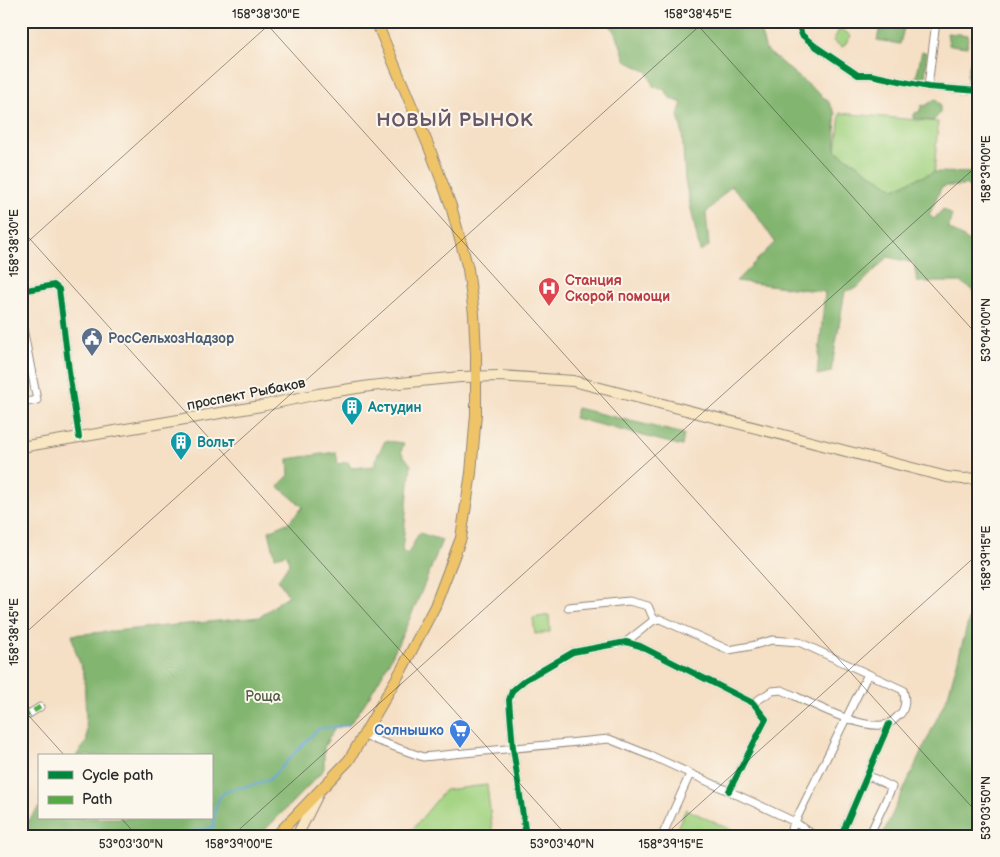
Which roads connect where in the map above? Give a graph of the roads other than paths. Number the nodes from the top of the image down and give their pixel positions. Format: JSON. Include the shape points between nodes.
{"nodes":[{"id":1,"x":376,"y":21,"type":"edge"},
{"id":2,"x":797,"y":21,"type":"edge"},
{"id":3,"x":936,"y":21,"type":"edge"},
{"id":4,"x":928,"y":87,"type":"junction"},
{"id":5,"x":979,"y":91,"type":"edge"},
{"id":6,"x":21,"y":292,"type":"edge"},
{"id":7,"x":22,"y":323,"type":"edge"},
{"id":8,"x":476,"y":377,"type":"junction"},
{"id":9,"x":21,"y":403,"type":"edge"},
{"id":10,"x":79,"y":437,"type":"junction"},
{"id":11,"x":21,"y":447,"type":"edge"},
{"id":12,"x":979,"y":478,"type":"edge"},
{"id":13,"x":568,"y":607,"type":"dead end"},
{"id":14,"x":654,"y":620,"type":"junction"},
{"id":15,"x":626,"y":642,"type":"junction"},
{"id":16,"x":868,"y":674,"type":"junction"},
{"id":17,"x":752,"y":703,"type":"junction"},
{"id":18,"x":40,"y":707,"type":"dead end"},
{"id":19,"x":848,"y":719,"type":"junction"},
{"id":20,"x":21,"y":720,"type":"edge"},
{"id":21,"x":889,"y":724,"type":"junction"},
{"id":22,"x":364,"y":736,"type":"junction"},
{"id":23,"x":513,"y":748,"type":"junction"},
{"id":24,"x":690,"y":774,"type":"junction"},
{"id":25,"x":867,"y":775,"type":"junction"},
{"id":26,"x":729,"y":791,"type":"junction"},
{"id":27,"x":320,"y":792,"type":"junction"},
{"id":28,"x":795,"y":822,"type":"junction"},
{"id":29,"x":276,"y":836,"type":"edge"},
{"id":30,"x":297,"y":836,"type":"edge"},
{"id":31,"x":526,"y":836,"type":"edge"},
{"id":32,"x":662,"y":836,"type":"edge"},
{"id":33,"x":788,"y":836,"type":"edge"},
{"id":34,"x":815,"y":836,"type":"edge"},
{"id":35,"x":841,"y":836,"type":"edge"},
{"id":36,"x":869,"y":836,"type":"edge"}],
"edges":[{"from":1,"to":8,"type":"main road","via":[[429,147],[458,228],[474,314]]},
{"from":2,"to":4,"type":"street","via":[[802,35],[858,75]]},
{"from":3,"to":4,"type":"street"},
{"from":4,"to":5,"type":"street"},
{"from":6,"to":10,"type":"street","via":[[54,285],[59,289]]},
{"from":7,"to":9,"type":"street","via":[[37,400]]},
{"from":8,"to":10,"type":"main road","name":"проспект Рыбаков","via":[[370,386]]},
{"from":8,"to":12,"type":"main road","name":"проспект Рыбаков","via":[[528,377],[573,382],[947,477]]},
{"from":8,"to":22,"type":"main road","via":[[472,473],[461,538],[435,606]]},
{"from":10,"to":11,"type":"main road","name":"проспект Рыбаков"},
{"from":13,"to":14,"type":"street","via":[[628,601],[648,606]]},
{"from":14,"to":15,"type":"street"},
{"from":14,"to":16,"type":"street","via":[[660,618],[729,650],[772,640],[799,642]]},
{"from":15,"to":17,"type":"street","via":[[640,646]]},
{"from":15,"to":23,"type":"street","via":[[573,652],[512,691],[509,700]]},
{"from":16,"to":19,"type":"street"},
{"from":16,"to":21,"type":"street","via":[[903,690],[906,698],[902,714]]},
{"from":17,"to":19,"type":"street","via":[[772,691],[782,690]]},
{"from":17,"to":26,"type":"street","via":[[766,719]]},
{"from":18,"to":20,"type":"street"},
{"from":19,"to":21,"type":"street","via":[[874,726]]},
{"from":19,"to":28,"type":"street"},
{"from":21,"to":25,"type":"street"},
{"from":22,"to":23,"type":"street","via":[[422,757]]},
{"from":22,"to":27,"type":"main road","via":[[349,760]]},
{"from":23,"to":24,"type":"street","via":[[609,739]]},
{"from":23,"to":31,"type":"street"},
{"from":24,"to":26,"type":"street"},
{"from":24,"to":32,"type":"street"},
{"from":25,"to":35,"type":"street"},
{"from":25,"to":36,"type":"street","via":[[892,787]]},
{"from":26,"to":28,"type":"street"},
{"from":27,"to":29,"type":"main road"},
{"from":27,"to":30,"type":"main road"},
{"from":28,"to":33,"type":"street"},
{"from":28,"to":34,"type":"street"}]}
